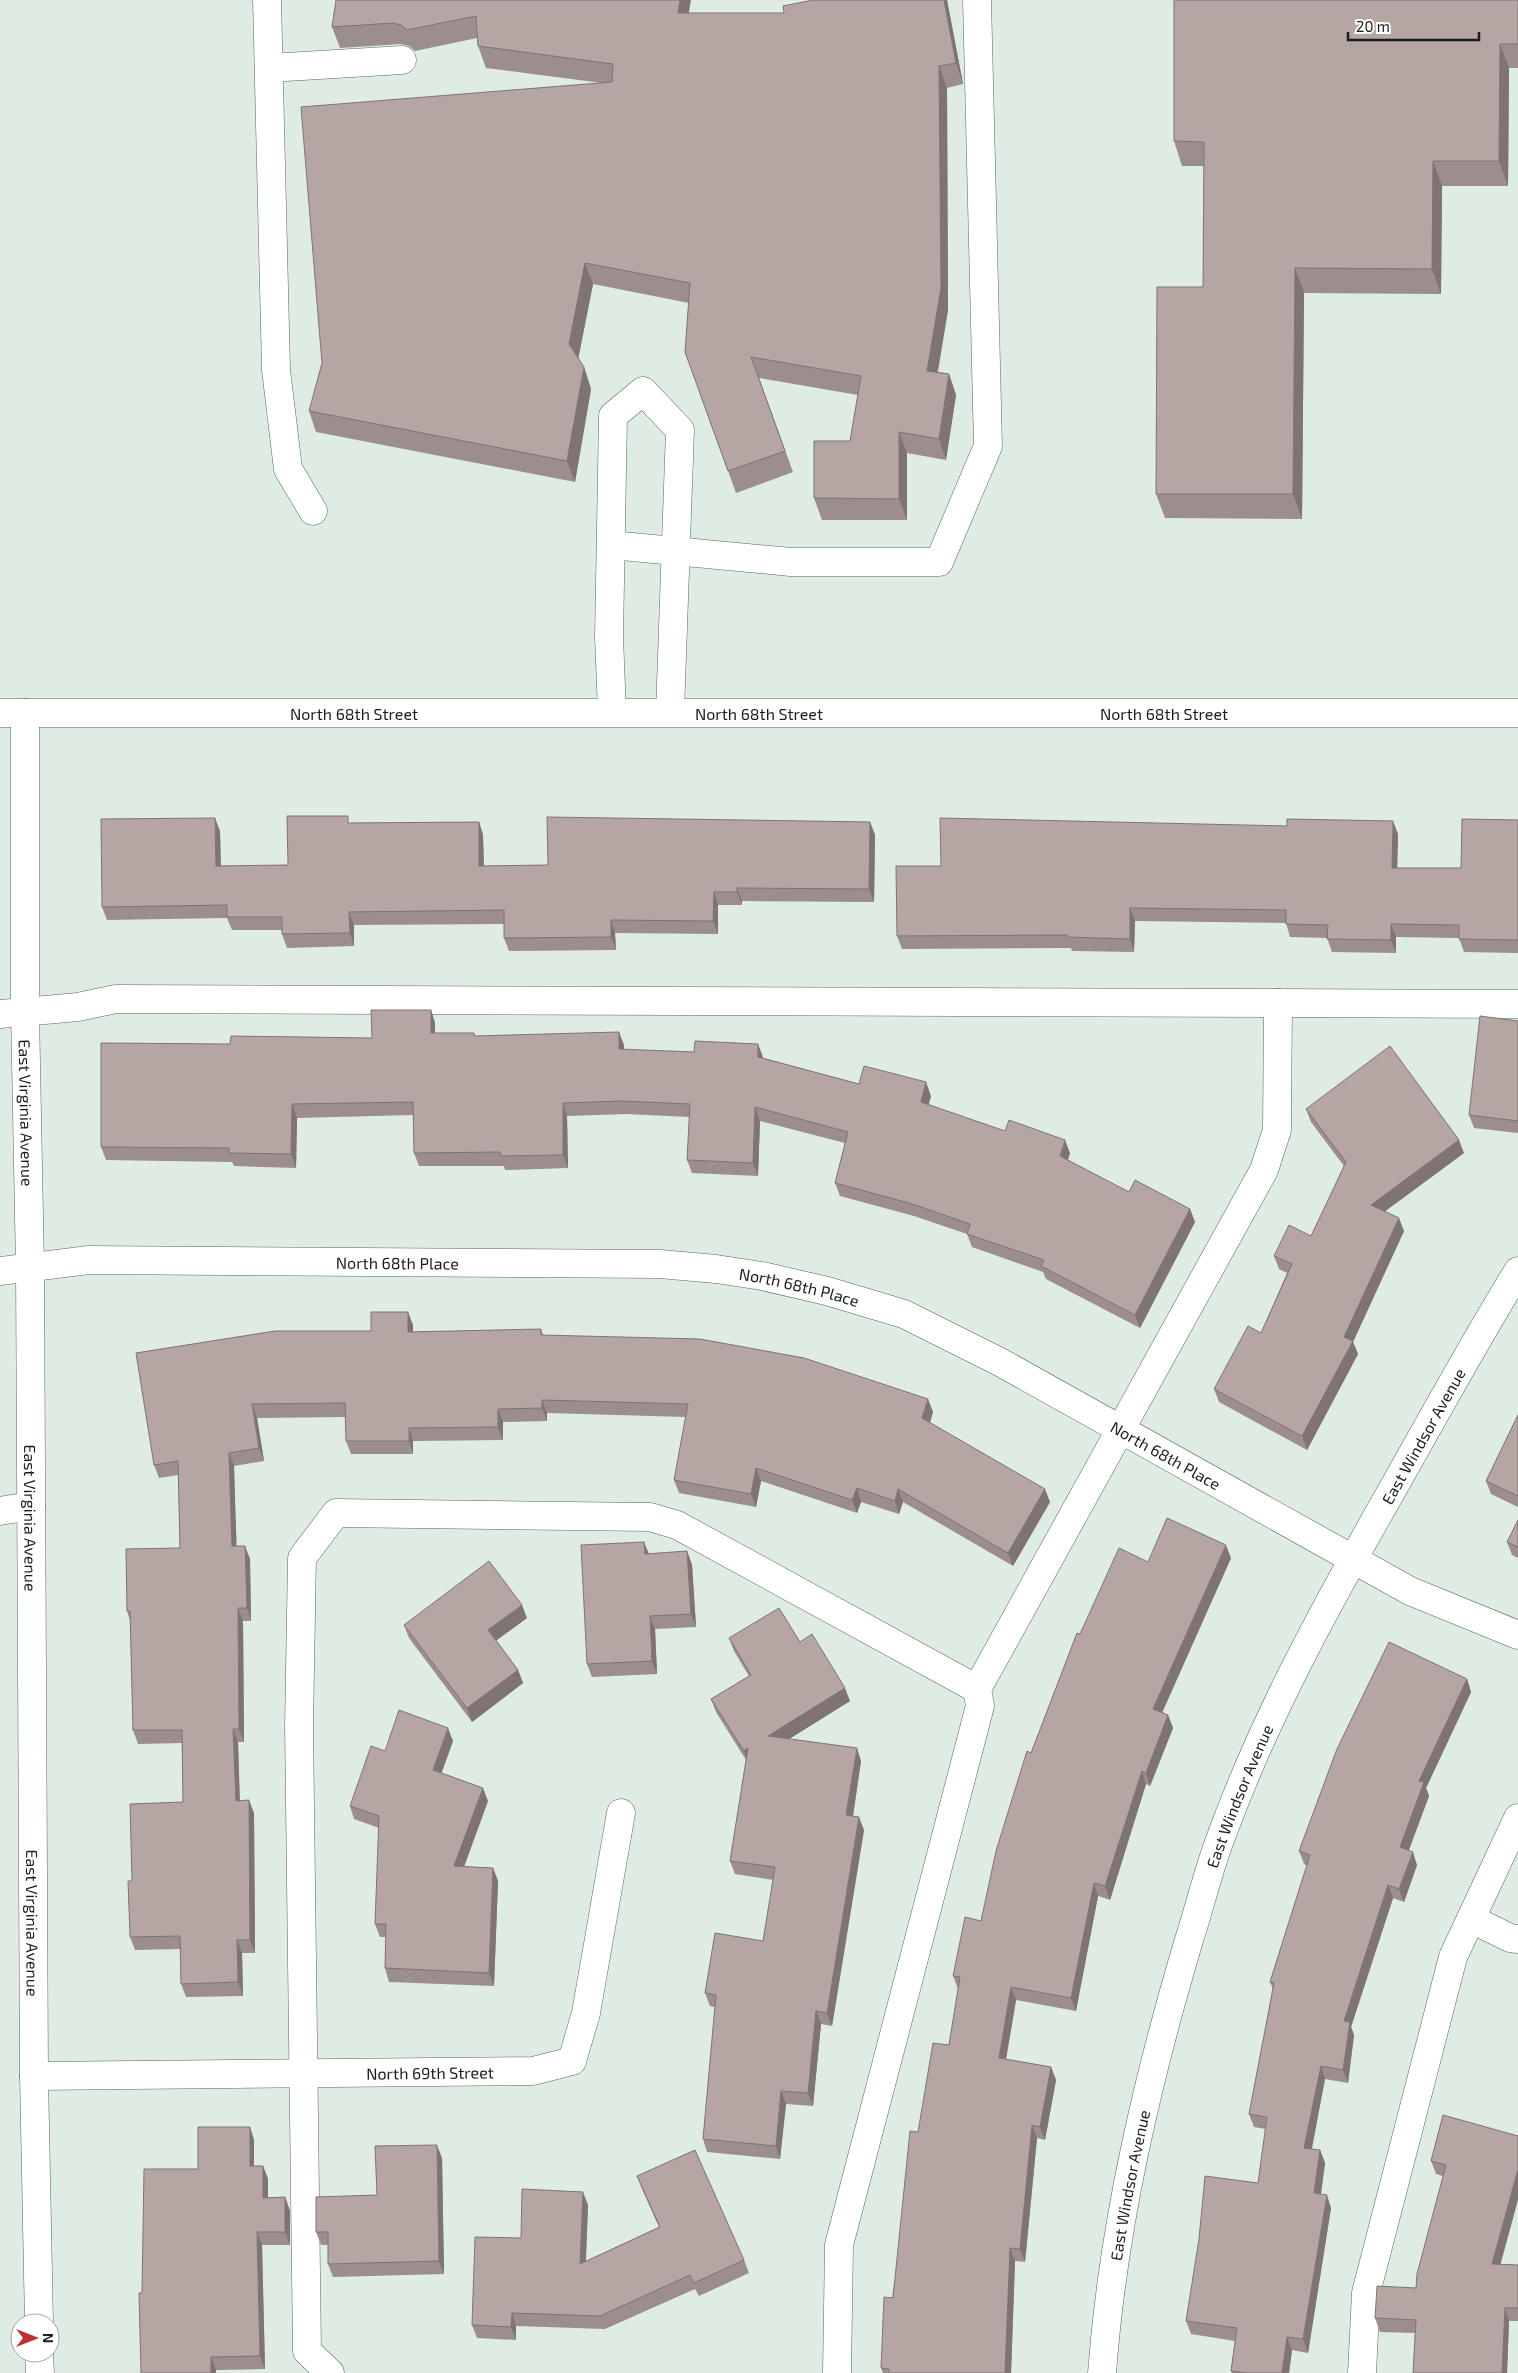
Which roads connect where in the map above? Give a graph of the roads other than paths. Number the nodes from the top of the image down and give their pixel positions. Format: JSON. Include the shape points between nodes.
{"nodes":[{"id":1,"x":267,"y":0,"type":"edge"},
{"id":2,"x":976,"y":0,"type":"edge"},
{"id":3,"x":402,"y":60,"type":"edge"},
{"id":4,"x":269,"y":68,"type":"junction"},
{"id":5,"x":314,"y":511,"type":"dead end"},
{"id":6,"x":611,"y":545,"type":"junction"},
{"id":7,"x":677,"y":551,"type":"junction"},
{"id":8,"x":612,"y":712,"type":"junction"},
{"id":9,"x":670,"y":712,"type":"junction"},
{"id":10,"x":12,"y":713,"type":"edge"},
{"id":11,"x":1518,"y":713,"type":"edge"},
{"id":12,"x":1278,"y":1003,"type":"junction"},
{"id":13,"x":1518,"y":1004,"type":"edge"},
{"id":14,"x":13,"y":1013,"type":"edge"},
{"id":15,"x":30,"y":1267,"type":"junction"},
{"id":16,"x":0,"y":1271,"type":"edge"},
{"id":17,"x":1518,"y":1271,"type":"edge"},
{"id":18,"x":1120,"y":1429,"type":"junction"},
{"id":19,"x":31,"y":1506,"type":"junction"},
{"id":20,"x":0,"y":1512,"type":"edge"},
{"id":21,"x":1352,"y":1558,"type":"junction"},
{"id":22,"x":1518,"y":1635,"type":"edge"},
{"id":23,"x":977,"y":1689,"type":"junction"},
{"id":24,"x":621,"y":1813,"type":"dead end"},
{"id":25,"x":1518,"y":1818,"type":"edge"},
{"id":26,"x":1471,"y":1919,"type":"junction"},
{"id":27,"x":1518,"y":1939,"type":"edge"},
{"id":28,"x":302,"y":2073,"type":"junction"},
{"id":29,"x":34,"y":2076,"type":"junction"},
{"id":30,"x":39,"y":2313,"type":"edge"},
{"id":31,"x":330,"y":2373,"type":"edge"},
{"id":32,"x":838,"y":2373,"type":"edge"},
{"id":33,"x":1102,"y":2373,"type":"edge"},
{"id":34,"x":1362,"y":2373,"type":"edge"}],
"edges":[{"from":1,"to":4,"type":"street"},
{"from":2,"to":7,"type":"street","via":[[988,446],[939,562],[791,562]]},
{"from":3,"to":4,"type":"street"},
{"from":4,"to":5,"type":"street","via":[[276,370],[288,469]]},
{"from":6,"to":7,"type":"street"},
{"from":6,"to":7,"type":"street","via":[[613,416],[643,390],[680,430]]},
{"from":6,"to":8,"type":"street","via":[[609,637]]},
{"from":7,"to":9,"type":"street"},
{"from":8,"to":9,"type":"street","name":"North 68th Street"},
{"from":8,"to":10,"type":"street","name":"North 68th Street"},
{"from":9,"to":11,"type":"street","name":"North 68th Street"},
{"from":10,"to":14,"type":"street","name":"East Virginia Avenue"},
{"from":12,"to":13,"type":"street"},
{"from":12,"to":14,"type":"street","via":[[116,999],[78,1007]]},
{"from":12,"to":18,"type":"street","via":[[1277,1130],[1264,1170]]},
{"from":14,"to":15,"type":"street","name":"East Virginia Avenue"},
{"from":15,"to":16,"type":"street","name":"North 68th Place"},
{"from":15,"to":18,"type":"street","name":"North 68th Place","via":[[90,1260],[660,1264],[725,1270],[827,1291],[904,1314],[1000,1362]]},
{"from":15,"to":19,"type":"street","name":"East Virginia Avenue"},
{"from":17,"to":21,"type":"street","name":"East Windsor Avenue"},
{"from":18,"to":21,"type":"street","name":"North 68th Place"},
{"from":18,"to":23,"type":"street"},
{"from":19,"to":20,"type":"street"},
{"from":19,"to":29,"type":"street","name":"East Virginia Avenue"},
{"from":21,"to":22,"type":"street","name":"North 68th Place","via":[[1410,1591]]},
{"from":21,"to":33,"type":"street","name":"East Windsor Avenue","via":[[1264,1734],[1220,1838],[1169,2006],[1128,2180],[1107,2314]]},
{"from":23,"to":28,"type":"street","via":[[677,1525],[650,1518],[336,1513],[302,1558],[299,1726]]},
{"from":23,"to":32,"type":"street","via":[[980,1706],[839,2245]]},
{"from":24,"to":28,"type":"street","name":"North 69th Street","via":[[586,2013],[572,2061],[533,2071]]},
{"from":25,"to":26,"type":"street"},
{"from":26,"to":27,"type":"street"},
{"from":26,"to":34,"type":"street","via":[[1453,1957],[1366,2293]]},
{"from":28,"to":29,"type":"street","name":"North 69th Street"},
{"from":28,"to":31,"type":"street","via":[[307,2351]]},
{"from":29,"to":30,"type":"street","name":"East Virginia Avenue"}]}
